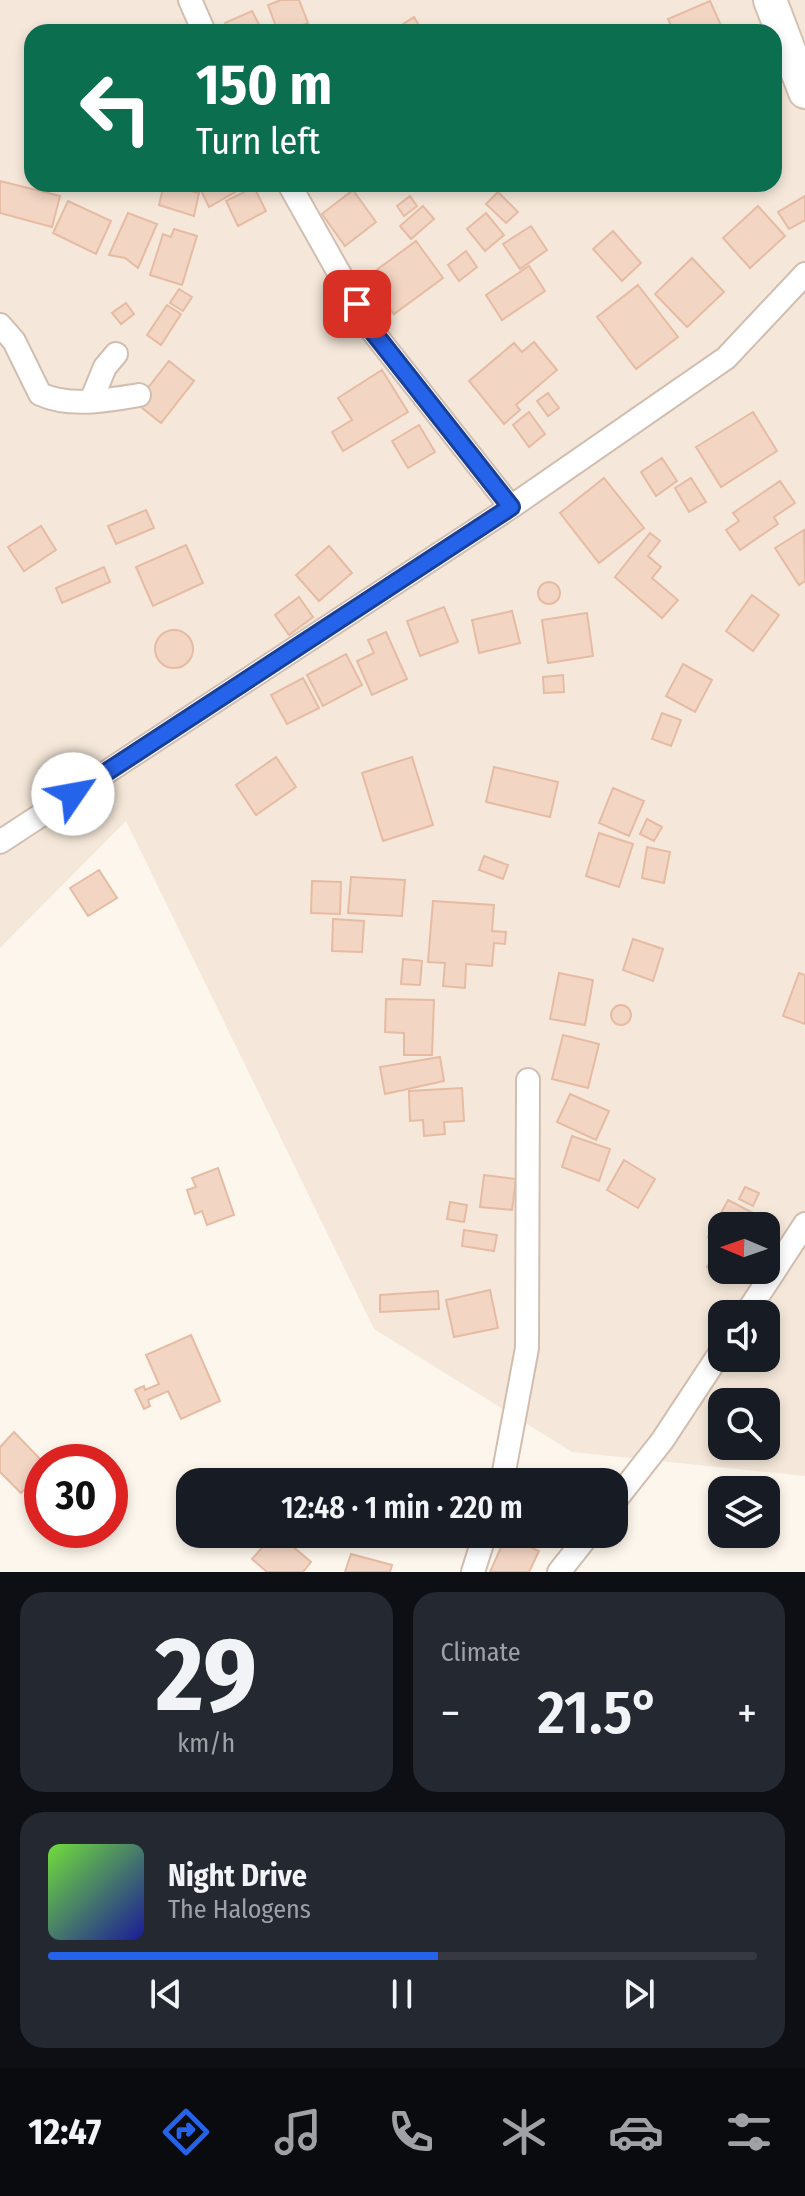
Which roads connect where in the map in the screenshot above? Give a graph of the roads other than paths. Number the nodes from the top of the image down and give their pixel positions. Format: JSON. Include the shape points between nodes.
{"nodes":[{"id":1,"x":190,"y":0,"type":"edge"},
{"id":2,"x":770,"y":0,"type":"edge"},
{"id":3,"x":200,"y":24,"type":"edge"},
{"id":4,"x":779,"y":24,"type":"edge"},
{"id":5,"x":782,"y":32,"type":"edge"},
{"id":6,"x":805,"y":92,"type":"edge"},
{"id":7,"x":294,"y":192,"type":"edge"},
{"id":8,"x":805,"y":274,"type":"edge"},
{"id":9,"x":0,"y":325,"type":"edge"},
{"id":10,"x":9,"y":343,"type":"edge"},
{"id":11,"x":116,"y":354,"type":"dead end"},
{"id":12,"x":139,"y":395,"type":"dead end"},
{"id":13,"x":91,"y":401,"type":"junction"},
{"id":14,"x":511,"y":507,"type":"junction"},
{"id":15,"x":0,"y":842,"type":"edge"},
{"id":16,"x":528,"y":1080,"type":"dead end"},
{"id":17,"x":805,"y":1224,"type":"edge"},
{"id":18,"x":755,"y":1300,"type":"edge"},
{"id":19,"x":708,"y":1371,"type":"edge"},
{"id":20,"x":505,"y":1468,"type":"edge"},
{"id":21,"x":628,"y":1484,"type":"edge"},
{"id":22,"x":481,"y":1548,"type":"edge"},
{"id":23,"x":578,"y":1548,"type":"edge"},
{"id":24,"x":473,"y":1572,"type":"edge"},
{"id":25,"x":559,"y":1572,"type":"edge"}],
"edges":[{"from":1,"to":3,"type":"street"},
{"from":2,"to":4,"type":"main road"},
{"from":5,"to":6,"type":"main road"},
{"from":7,"to":14,"type":"street","via":[[370,328]]},
{"from":8,"to":14,"type":"street","via":[[726,358]]},
{"from":9,"to":10,"type":"street"},
{"from":10,"to":13,"type":"street","via":[[40,394],[54,400]]},
{"from":11,"to":13,"type":"street"},
{"from":12,"to":13,"type":"street"},
{"from":14,"to":15,"type":"street"},
{"from":16,"to":20,"type":"street","via":[[527,1348]]},
{"from":17,"to":18,"type":"street"},
{"from":19,"to":21,"type":"street"},
{"from":22,"to":24,"type":"street"},
{"from":23,"to":25,"type":"street"}]}
